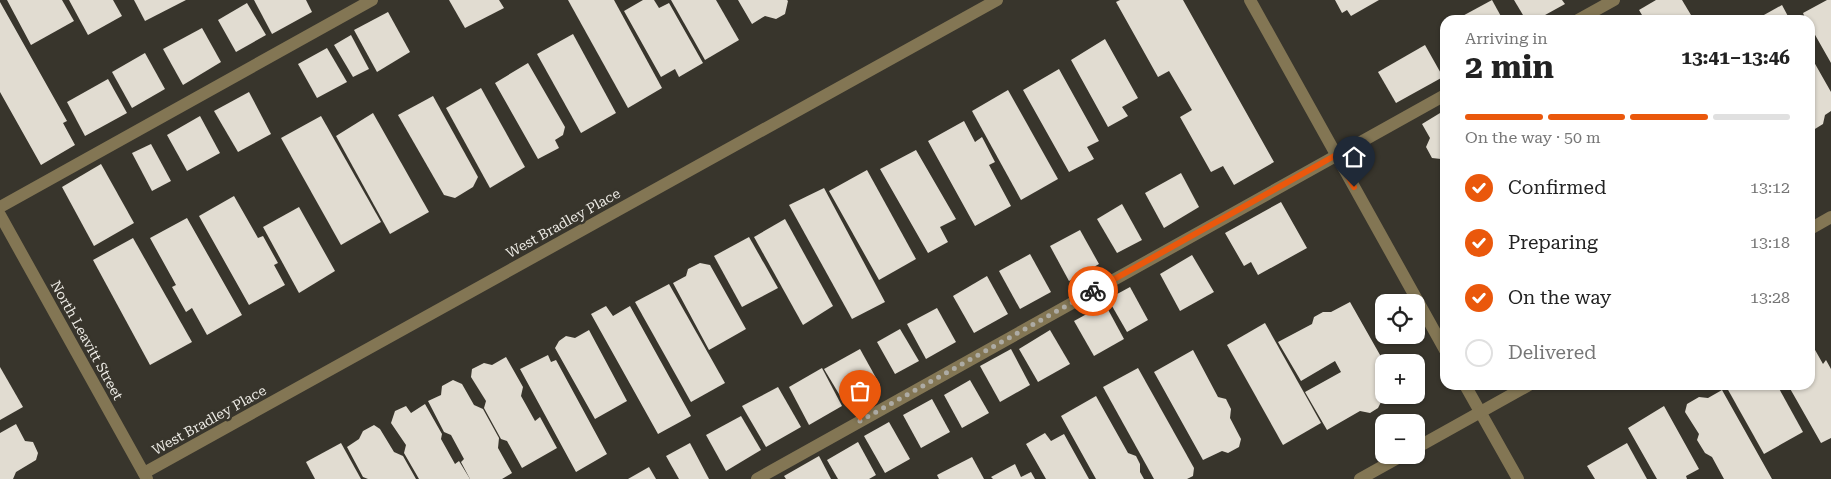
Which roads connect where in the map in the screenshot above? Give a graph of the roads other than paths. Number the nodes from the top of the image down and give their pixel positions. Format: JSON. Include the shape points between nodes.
{"nodes":[{"id":1,"x":372,"y":0,"type":"edge"},
{"id":2,"x":997,"y":0,"type":"edge"},
{"id":3,"x":1250,"y":0,"type":"edge"},
{"id":4,"x":1614,"y":0,"type":"edge"},
{"id":5,"x":1587,"y":15,"type":"edge"},
{"id":6,"x":1440,"y":98,"type":"edge"},
{"id":7,"x":1336,"y":155,"type":"junction"},
{"id":8,"x":0,"y":207,"type":"edge"},
{"id":9,"x":0,"y":215,"type":"edge"},
{"id":10,"x":1831,"y":217,"type":"edge"},
{"id":11,"x":1815,"y":226,"type":"edge"},
{"id":12,"x":1440,"y":341,"type":"edge"},
{"id":13,"x":1468,"y":390,"type":"edge"},
{"id":14,"x":1520,"y":390,"type":"edge"},
{"id":15,"x":1480,"y":412,"type":"junction"},
{"id":16,"x":1425,"y":443,"type":"edge"},
{"id":17,"x":1387,"y":464,"type":"edge"},
{"id":18,"x":146,"y":476,"type":"edge"},
{"id":19,"x":757,"y":479,"type":"edge"},
{"id":20,"x":1360,"y":479,"type":"edge"},
{"id":21,"x":1518,"y":479,"type":"edge"}],
"edges":[{"from":1,"to":8,"type":"street"},
{"from":2,"to":18,"type":"street","name":"West Bradley Place"},
{"from":3,"to":7,"type":"street"},
{"from":4,"to":5,"type":"street"},
{"from":6,"to":7,"type":"street"},
{"from":7,"to":12,"type":"street"},
{"from":7,"to":19,"type":"street"},
{"from":9,"to":18,"type":"street","name":"North Leavitt Street"},
{"from":10,"to":11,"type":"street"},
{"from":13,"to":15,"type":"street"},
{"from":14,"to":15,"type":"street"},
{"from":15,"to":16,"type":"street"},
{"from":15,"to":21,"type":"street"},
{"from":17,"to":20,"type":"street"}]}
